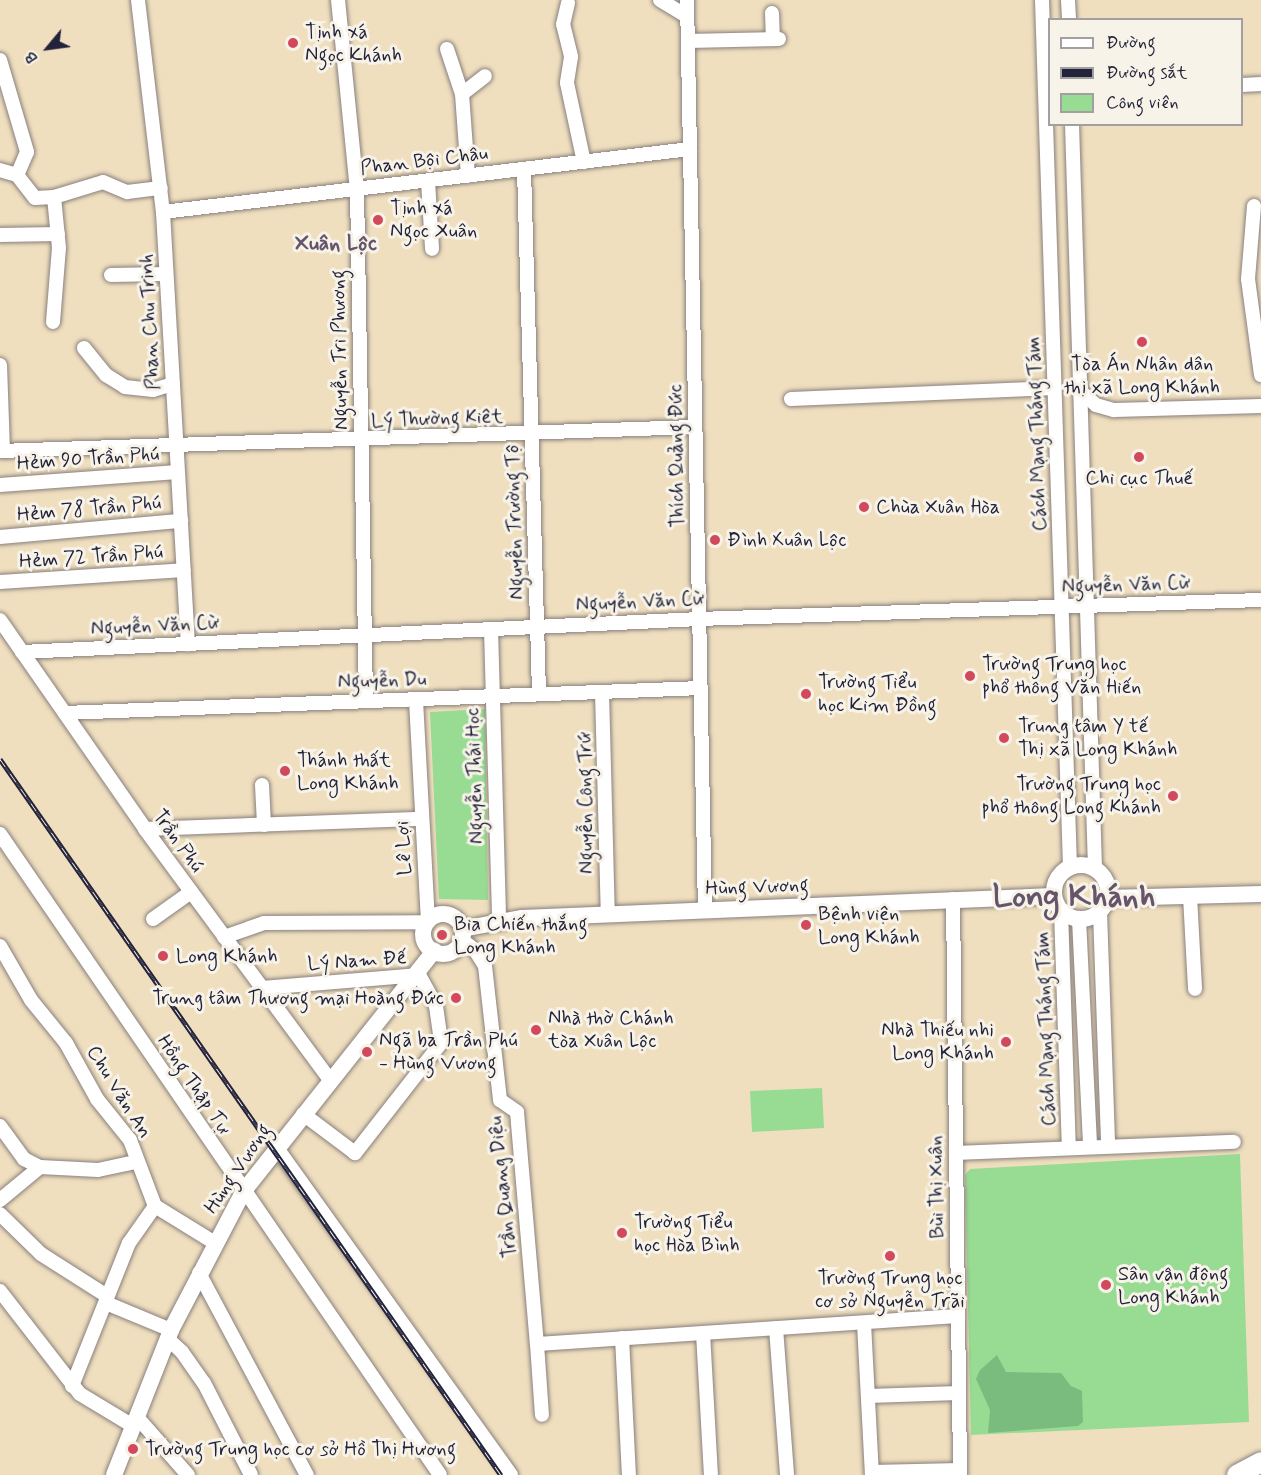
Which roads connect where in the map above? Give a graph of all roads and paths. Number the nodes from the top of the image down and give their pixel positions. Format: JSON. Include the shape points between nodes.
{"nodes":[{"id":1,"x":138,"y":0,"type":"edge"},
{"id":2,"x":338,"y":0,"type":"edge"},
{"id":3,"x":660,"y":0,"type":"edge"},
{"id":4,"x":687,"y":0,"type":"edge"},
{"id":5,"x":1042,"y":0,"type":"edge"},
{"id":6,"x":1068,"y":0,"type":"edge"},
{"id":7,"x":568,"y":3,"type":"dead end"},
{"id":8,"x":772,"y":13,"type":"dead end"},
{"id":9,"x":687,"y":16,"type":"junction"},
{"id":10,"x":1069,"y":18,"type":"edge"},
{"id":11,"x":687,"y":41,"type":"junction"},
{"id":12,"x":447,"y":49,"type":"dead end"},
{"id":13,"x":0,"y":60,"type":"edge"},
{"id":14,"x":485,"y":76,"type":"dead end"},
{"id":15,"x":1261,"y":84,"type":"edge"},
{"id":16,"x":1243,"y":85,"type":"edge"},
{"id":17,"x":462,"y":94,"type":"junction"},
{"id":18,"x":1072,"y":126,"type":"edge"},
{"id":19,"x":690,"y":150,"type":"junction"},
{"id":20,"x":584,"y":162,"type":"junction"},
{"id":21,"x":524,"y":169,"type":"junction"},
{"id":22,"x":0,"y":170,"type":"edge"},
{"id":23,"x":17,"y":176,"type":"junction"},
{"id":24,"x":468,"y":176,"type":"junction"},
{"id":25,"x":428,"y":180,"type":"junction"},
{"id":26,"x":161,"y":188,"type":"junction"},
{"id":27,"x":357,"y":189,"type":"junction"},
{"id":28,"x":54,"y":197,"type":"junction"},
{"id":29,"x":1254,"y":206,"type":"dead end"},
{"id":30,"x":163,"y":212,"type":"junction"},
{"id":31,"x":58,"y":234,"type":"junction"},
{"id":32,"x":0,"y":235,"type":"edge"},
{"id":33,"x":432,"y":249,"type":"dead end"},
{"id":34,"x":166,"y":274,"type":"junction"},
{"id":35,"x":111,"y":275,"type":"dead end"},
{"id":36,"x":53,"y":322,"type":"dead end"},
{"id":37,"x":84,"y":348,"type":"dead end"},
{"id":38,"x":0,"y":365,"type":"edge"},
{"id":39,"x":1261,"y":375,"type":"edge"},
{"id":40,"x":173,"y":384,"type":"junction"},
{"id":41,"x":1055,"y":388,"type":"junction"},
{"id":42,"x":1080,"y":391,"type":"junction"},
{"id":43,"x":791,"y":399,"type":"dead end"},
{"id":44,"x":1261,"y":406,"type":"edge"},
{"id":45,"x":695,"y":427,"type":"junction"},
{"id":46,"x":532,"y":434,"type":"junction"},
{"id":47,"x":361,"y":441,"type":"junction"},
{"id":48,"x":177,"y":446,"type":"junction"},
{"id":49,"x":1,"y":451,"type":"edge"},
{"id":50,"x":178,"y":472,"type":"junction"},
{"id":51,"x":0,"y":485,"type":"edge"},
{"id":52,"x":181,"y":521,"type":"junction"},
{"id":53,"x":0,"y":537,"type":"edge"},
{"id":54,"x":184,"y":570,"type":"junction"},
{"id":55,"x":0,"y":582,"type":"edge"},
{"id":56,"x":1261,"y":600,"type":"edge"},
{"id":57,"x":1062,"y":607,"type":"junction"},
{"id":58,"x":1087,"y":607,"type":"junction"},
{"id":59,"x":699,"y":619,"type":"junction"},
{"id":60,"x":0,"y":621,"type":"edge"},
{"id":61,"x":537,"y":627,"type":"junction"},
{"id":62,"x":491,"y":629,"type":"junction"},
{"id":63,"x":365,"y":635,"type":"junction"},
{"id":64,"x":188,"y":644,"type":"junction"},
{"id":65,"x":22,"y":652,"type":"junction"},
{"id":66,"x":701,"y":688,"type":"junction"},
{"id":67,"x":602,"y":692,"type":"junction"},
{"id":68,"x":539,"y":694,"type":"junction"},
{"id":69,"x":493,"y":696,"type":"junction"},
{"id":70,"x":416,"y":699,"type":"junction"},
{"id":71,"x":366,"y":701,"type":"junction"},
{"id":72,"x":65,"y":713,"type":"junction"},
{"id":73,"x":262,"y":785,"type":"dead end"},
{"id":74,"x":422,"y":819,"type":"junction"},
{"id":75,"x":264,"y":825,"type":"junction"},
{"id":76,"x":144,"y":829,"type":"junction"},
{"id":77,"x":0,"y":834,"type":"edge"},
{"id":78,"x":1070,"y":867,"type":"junction"},
{"id":79,"x":1095,"y":868,"type":"junction"},
{"id":80,"x":191,"y":892,"type":"junction"},
{"id":81,"x":1261,"y":894,"type":"edge"},
{"id":82,"x":1190,"y":896,"type":"junction"},
{"id":83,"x":953,"y":899,"type":"junction"},
{"id":84,"x":1058,"y":903,"type":"junction"},
{"id":85,"x":1103,"y":905,"type":"junction"},
{"id":86,"x":705,"y":910,"type":"junction"},
{"id":87,"x":608,"y":914,"type":"junction"},
{"id":88,"x":1078,"y":919,"type":"junction"},
{"id":89,"x":153,"y":920,"type":"dead end"},
{"id":90,"x":428,"y":922,"type":"junction"},
{"id":91,"x":499,"y":922,"type":"junction"},
{"id":92,"x":462,"y":935,"type":"junction"},
{"id":93,"x":224,"y":937,"type":"junction"},
{"id":94,"x":0,"y":946,"type":"edge"},
{"id":95,"x":434,"y":951,"type":"junction"},
{"id":96,"x":419,"y":975,"type":"junction"},
{"id":97,"x":262,"y":988,"type":"junction"},
{"id":98,"x":1195,"y":989,"type":"dead end"},
{"id":99,"x":330,"y":1080,"type":"junction"},
{"id":100,"x":303,"y":1114,"type":"junction"},
{"id":101,"x":0,"y":1126,"type":"edge"},
{"id":102,"x":1234,"y":1142,"type":"dead end"},
{"id":103,"x":1090,"y":1145,"type":"junction"},
{"id":104,"x":1108,"y":1145,"type":"junction"},
{"id":105,"x":1069,"y":1147,"type":"junction"},
{"id":106,"x":277,"y":1148,"type":"junction"},
{"id":107,"x":956,"y":1153,"type":"junction"},
{"id":108,"x":137,"y":1162,"type":"junction"},
{"id":109,"x":40,"y":1167,"type":"junction"},
{"id":110,"x":243,"y":1192,"type":"junction"},
{"id":111,"x":0,"y":1200,"type":"edge"},
{"id":112,"x":155,"y":1206,"type":"junction"},
{"id":113,"x":0,"y":1215,"type":"edge"},
{"id":114,"x":215,"y":1243,"type":"junction"},
{"id":115,"x":199,"y":1273,"type":"junction"},
{"id":116,"x":0,"y":1291,"type":"edge"},
{"id":117,"x":107,"y":1299,"type":"junction"},
{"id":118,"x":958,"y":1316,"type":"junction"},
{"id":119,"x":864,"y":1323,"type":"junction"},
{"id":120,"x":776,"y":1328,"type":"junction"},
{"id":121,"x":703,"y":1333,"type":"junction"},
{"id":122,"x":169,"y":1335,"type":"junction"},
{"id":123,"x":622,"y":1338,"type":"junction"},
{"id":124,"x":537,"y":1344,"type":"junction"},
{"id":125,"x":72,"y":1386,"type":"junction"},
{"id":126,"x":959,"y":1393,"type":"junction"},
{"id":127,"x":868,"y":1396,"type":"junction"},
{"id":128,"x":542,"y":1415,"type":"dead end"},
{"id":129,"x":135,"y":1421,"type":"junction"},
{"id":130,"x":1261,"y":1462,"type":"edge"},
{"id":131,"x":960,"y":1472,"type":"edge"},
{"id":132,"x":872,"y":1473,"type":"edge"},
{"id":133,"x":114,"y":1475,"type":"edge"},
{"id":134,"x":188,"y":1475,"type":"edge"},
{"id":135,"x":251,"y":1475,"type":"edge"},
{"id":136,"x":307,"y":1475,"type":"edge"},
{"id":137,"x":440,"y":1475,"type":"edge"},
{"id":138,"x":511,"y":1475,"type":"edge"},
{"id":139,"x":629,"y":1475,"type":"edge"},
{"id":140,"x":711,"y":1475,"type":"edge"},
{"id":141,"x":787,"y":1475,"type":"edge"},
{"id":142,"x":1237,"y":1475,"type":"edge"}],
"edges":[{"from":1,"to":26,"type":"street","name":"Phan Chu Trinh"},
{"from":2,"to":27,"type":"street","name":"Nguyễn Tri Phương"},
{"from":3,"to":9,"type":"street"},
{"from":4,"to":9,"type":"street","name":"Thích Quảng Đức"},
{"from":5,"to":41,"type":"street","name":"Cách Mạng Tháng Tám"},
{"from":6,"to":10,"type":"street"},
{"from":7,"to":20,"type":"street","via":[[563,24],[571,57],[567,83]]},
{"from":8,"to":11,"type":"street","via":[[776,39]]},
{"from":9,"to":11,"type":"street","name":"Thích Quảng Đức"},
{"from":11,"to":19,"type":"street","name":"Thích Quảng Đức"},
{"from":12,"to":17,"type":"street"},
{"from":13,"to":23,"type":"street","via":[[26,144]]},
{"from":14,"to":17,"type":"street"},
{"from":15,"to":16,"type":"street"},
{"from":17,"to":24,"type":"street"},
{"from":18,"to":42,"type":"street"},
{"from":19,"to":20,"type":"street","name":"Phan Bội Châu"},
{"from":19,"to":45,"type":"street","name":"Thích Quảng Đức"},
{"from":20,"to":21,"type":"street","name":"Phan Bội Châu"},
{"from":21,"to":24,"type":"street","name":"Phan Bội Châu"},
{"from":21,"to":46,"type":"street","name":"Nguyễn Trường Tộ"},
{"from":22,"to":23,"type":"street"},
{"from":23,"to":28,"type":"street","via":[[35,198]]},
{"from":24,"to":25,"type":"street","name":"Phan Bội Châu"},
{"from":25,"to":27,"type":"street","name":"Phan Bội Châu"},
{"from":25,"to":33,"type":"street"},
{"from":26,"to":28,"type":"street","via":[[127,192],[103,182]]},
{"from":26,"to":30,"type":"street","name":"Phan Chu Trinh"},
{"from":27,"to":30,"type":"street","name":"Phan Bội Châu"},
{"from":27,"to":47,"type":"street","name":"Nguyễn Tri Phương"},
{"from":28,"to":31,"type":"street"},
{"from":29,"to":39,"type":"street","via":[[1248,279]]},
{"from":30,"to":34,"type":"street","name":"Phan Chu Trinh"},
{"from":31,"to":32,"type":"street"},
{"from":31,"to":36,"type":"street"},
{"from":34,"to":35,"type":"street"},
{"from":34,"to":40,"type":"street","name":"Phan Chu Trinh"},
{"from":37,"to":40,"type":"street","via":[[106,375],[125,387],[153,390]]},
{"from":38,"to":49,"type":"street"},
{"from":40,"to":48,"type":"street","name":"Phan Chu Trinh"},
{"from":41,"to":43,"type":"street"},
{"from":41,"to":57,"type":"street","name":"Cách Mạng Tháng Tám"},
{"from":42,"to":44,"type":"street","via":[[1096,405],[1114,410]]},
{"from":42,"to":58,"type":"street"},
{"from":45,"to":46,"type":"street","name":"Lý Thường Kiệt"},
{"from":45,"to":59,"type":"street","name":"Thích Quảng Đức"},
{"from":46,"to":47,"type":"street","name":"Lý Thường Kiệt"},
{"from":46,"to":61,"type":"street","name":"Nguyễn Trường Tộ"},
{"from":47,"to":48,"type":"street","name":"Lý Thường Kiệt"},
{"from":47,"to":63,"type":"street","name":"Nguyễn Tri Phương"},
{"from":48,"to":49,"type":"street","name":"Lý Thường Kiệt"},
{"from":48,"to":50,"type":"street","name":"Phan Chu Trinh"},
{"from":50,"to":51,"type":"street","name":"Hẻm 90 Trần Phú"},
{"from":50,"to":52,"type":"street","name":"Phan Chu Trinh"},
{"from":52,"to":53,"type":"street","name":"Hẻm 78 Trần Phú"},
{"from":52,"to":54,"type":"street","name":"Phan Chu Trinh"},
{"from":54,"to":55,"type":"street","name":"Hẻm 72 Trần Phú"},
{"from":54,"to":64,"type":"street","name":"Phan Chu Trinh"},
{"from":56,"to":58,"type":"street","name":"Nguyễn Văn Cừ"},
{"from":57,"to":58,"type":"street","name":"Nguyễn Văn Cừ"},
{"from":57,"to":59,"type":"street","name":"Nguyễn Văn Cừ"},
{"from":57,"to":78,"type":"street","name":"Cách Mạng Tháng Tám"},
{"from":58,"to":79,"type":"street"},
{"from":59,"to":61,"type":"street","name":"Nguyễn Văn Cừ"},
{"from":59,"to":66,"type":"street","name":"Thích Quảng Đức"},
{"from":60,"to":65,"type":"street","name":"Trần Phú"},
{"from":61,"to":62,"type":"street","name":"Nguyễn Văn Cừ"},
{"from":61,"to":68,"type":"street","name":"Nguyễn Trường Tộ"},
{"from":62,"to":63,"type":"street","name":"Nguyễn Văn Cừ"},
{"from":62,"to":69,"type":"street","name":"Nguyễn Thái Học"},
{"from":63,"to":64,"type":"street","name":"Nguyễn Văn Cừ"},
{"from":63,"to":71,"type":"street","name":"Nguyễn Tri Phương"},
{"from":64,"to":65,"type":"street","name":"Nguyễn Văn Cừ"},
{"from":65,"to":72,"type":"street","name":"Trần Phú"},
{"from":66,"to":67,"type":"street","name":"Nguyễn Du"},
{"from":66,"to":86,"type":"street","name":"Thích Quảng Đức"},
{"from":67,"to":68,"type":"street","name":"Nguyễn Du"},
{"from":67,"to":87,"type":"street","name":"Nguyễn Công Trứ"},
{"from":68,"to":69,"type":"street","name":"Nguyễn Du"},
{"from":69,"to":70,"type":"street","name":"Nguyễn Du"},
{"from":69,"to":91,"type":"street","name":"Nguyễn Thái Học"},
{"from":70,"to":71,"type":"street","name":"Nguyễn Du"},
{"from":70,"to":74,"type":"street","name":"Lê Lợi"},
{"from":71,"to":72,"type":"street","name":"Nguyễn Du"},
{"from":72,"to":76,"type":"street","name":"Trần Phú"},
{"from":73,"to":75,"type":"street"},
{"from":74,"to":75,"type":"street"},
{"from":74,"to":90,"type":"street","name":"Lê Lợi"},
{"from":75,"to":76,"type":"street"},
{"from":76,"to":80,"type":"street","name":"Trần Phú"},
{"from":77,"to":110,"type":"street","name":"Hồng Thập Tự"},
{"from":78,"to":79,"type":"main road"},
{"from":78,"to":84,"type":"main road","via":[[1055,884]]},
{"from":79,"to":85,"type":"main road","via":[[1103,876]]},
{"from":80,"to":89,"type":"street"},
{"from":80,"to":93,"type":"street","name":"Trần Phú"},
{"from":81,"to":82,"type":"main road"},
{"from":82,"to":85,"type":"main road"},
{"from":82,"to":98,"type":"street"},
{"from":83,"to":84,"type":"main road","name":"Hùng Vương"},
{"from":83,"to":86,"type":"main road","name":"Hùng Vương"},
{"from":83,"to":107,"type":"street","name":"Bùi Thị Xuân"},
{"from":84,"to":88,"type":"main road"},
{"from":84,"to":105,"type":"street","name":"Cách Mạng Tháng Tám"},
{"from":85,"to":88,"type":"main road"},
{"from":85,"to":104,"type":"street"},
{"from":86,"to":87,"type":"main road","name":"Hùng Vương"},
{"from":87,"to":91,"type":"main road","name":"Hùng Vương"},
{"from":88,"to":103,"type":"street","name":"Cách Mạng Tháng Tám"},
{"from":90,"to":92,"type":"main road","via":[[446,915],[457,920]]},
{"from":90,"to":93,"type":"street","via":[[264,923]]},
{"from":90,"to":95,"type":"main road","via":[[424,939]]},
{"from":91,"to":92,"type":"main road","name":"Hùng Vương"},
{"from":92,"to":95,"type":"main road","via":[[452,952]]},
{"from":92,"to":124,"type":"street","name":"Trần Quang Diệu","via":[[485,966],[500,1100],[517,1112]]},
{"from":93,"to":97,"type":"street","name":"Trần Phú"},
{"from":94,"to":108,"type":"street","name":"Chu Văn An","via":[[31,1000],[66,1043],[97,1099],[130,1140]]},
{"from":95,"to":96,"type":"main road","name":"Hùng Vương"},
{"from":96,"to":97,"type":"street","name":"Lý Nam Đế"},
{"from":96,"to":99,"type":"main road","name":"Hùng Vương"},
{"from":96,"to":100,"type":"street","via":[[436,1006],[441,1043],[359,1149],[351,1153]]},
{"from":97,"to":99,"type":"street","name":"Trần Phú"},
{"from":99,"to":100,"type":"main road","name":"Hùng Vương"},
{"from":100,"to":106,"type":"main road","name":"Hùng Vương"},
{"from":101,"to":109,"type":"street","via":[[24,1159]]},
{"from":102,"to":104,"type":"street"},
{"from":103,"to":104,"type":"street"},
{"from":103,"to":105,"type":"street"},
{"from":105,"to":107,"type":"street"},
{"from":106,"to":110,"type":"main road","name":"Hùng Vương"},
{"from":106,"to":138,"type":"street"},
{"from":107,"to":118,"type":"street","name":"Bùi Thị Xuân"},
{"from":108,"to":109,"type":"street","via":[[98,1170]]},
{"from":108,"to":112,"type":"street","name":"Chu Văn An"},
{"from":109,"to":111,"type":"street"},
{"from":110,"to":114,"type":"main road","name":"Hùng Vương"},
{"from":110,"to":137,"type":"street","name":"Hồng Thập Tự"},
{"from":112,"to":114,"type":"street"},
{"from":112,"to":117,"type":"street","via":[[134,1232]]},
{"from":113,"to":117,"type":"street","via":[[41,1254]]},
{"from":114,"to":115,"type":"main road","name":"Hùng Vương"},
{"from":115,"to":122,"type":"main road","name":"Hùng Vương"},
{"from":115,"to":136,"type":"street"},
{"from":116,"to":125,"type":"street"},
{"from":117,"to":122,"type":"street"},
{"from":117,"to":125,"type":"street"},
{"from":118,"to":119,"type":"street"},
{"from":118,"to":126,"type":"street","name":"Bùi Thị Xuân"},
{"from":119,"to":120,"type":"street"},
{"from":119,"to":127,"type":"street"},
{"from":120,"to":121,"type":"street"},
{"from":120,"to":141,"type":"street"},
{"from":121,"to":123,"type":"street"},
{"from":121,"to":140,"type":"street"},
{"from":122,"to":129,"type":"main road","name":"Hùng Vương"},
{"from":122,"to":135,"type":"street","via":[[204,1383]]},
{"from":123,"to":124,"type":"street"},
{"from":123,"to":139,"type":"street"},
{"from":124,"to":128,"type":"street","name":"Trần Quang Diệu"},
{"from":125,"to":129,"type":"street","via":[[90,1402]]},
{"from":126,"to":127,"type":"street"},
{"from":126,"to":131,"type":"street","name":"Bùi Thị Xuân"},
{"from":127,"to":132,"type":"street"},
{"from":129,"to":133,"type":"main road","name":"Hùng Vương"},
{"from":129,"to":134,"type":"street"},
{"from":130,"to":142,"type":"highway"},
{"from":131,"to":132,"type":"street"}]}
